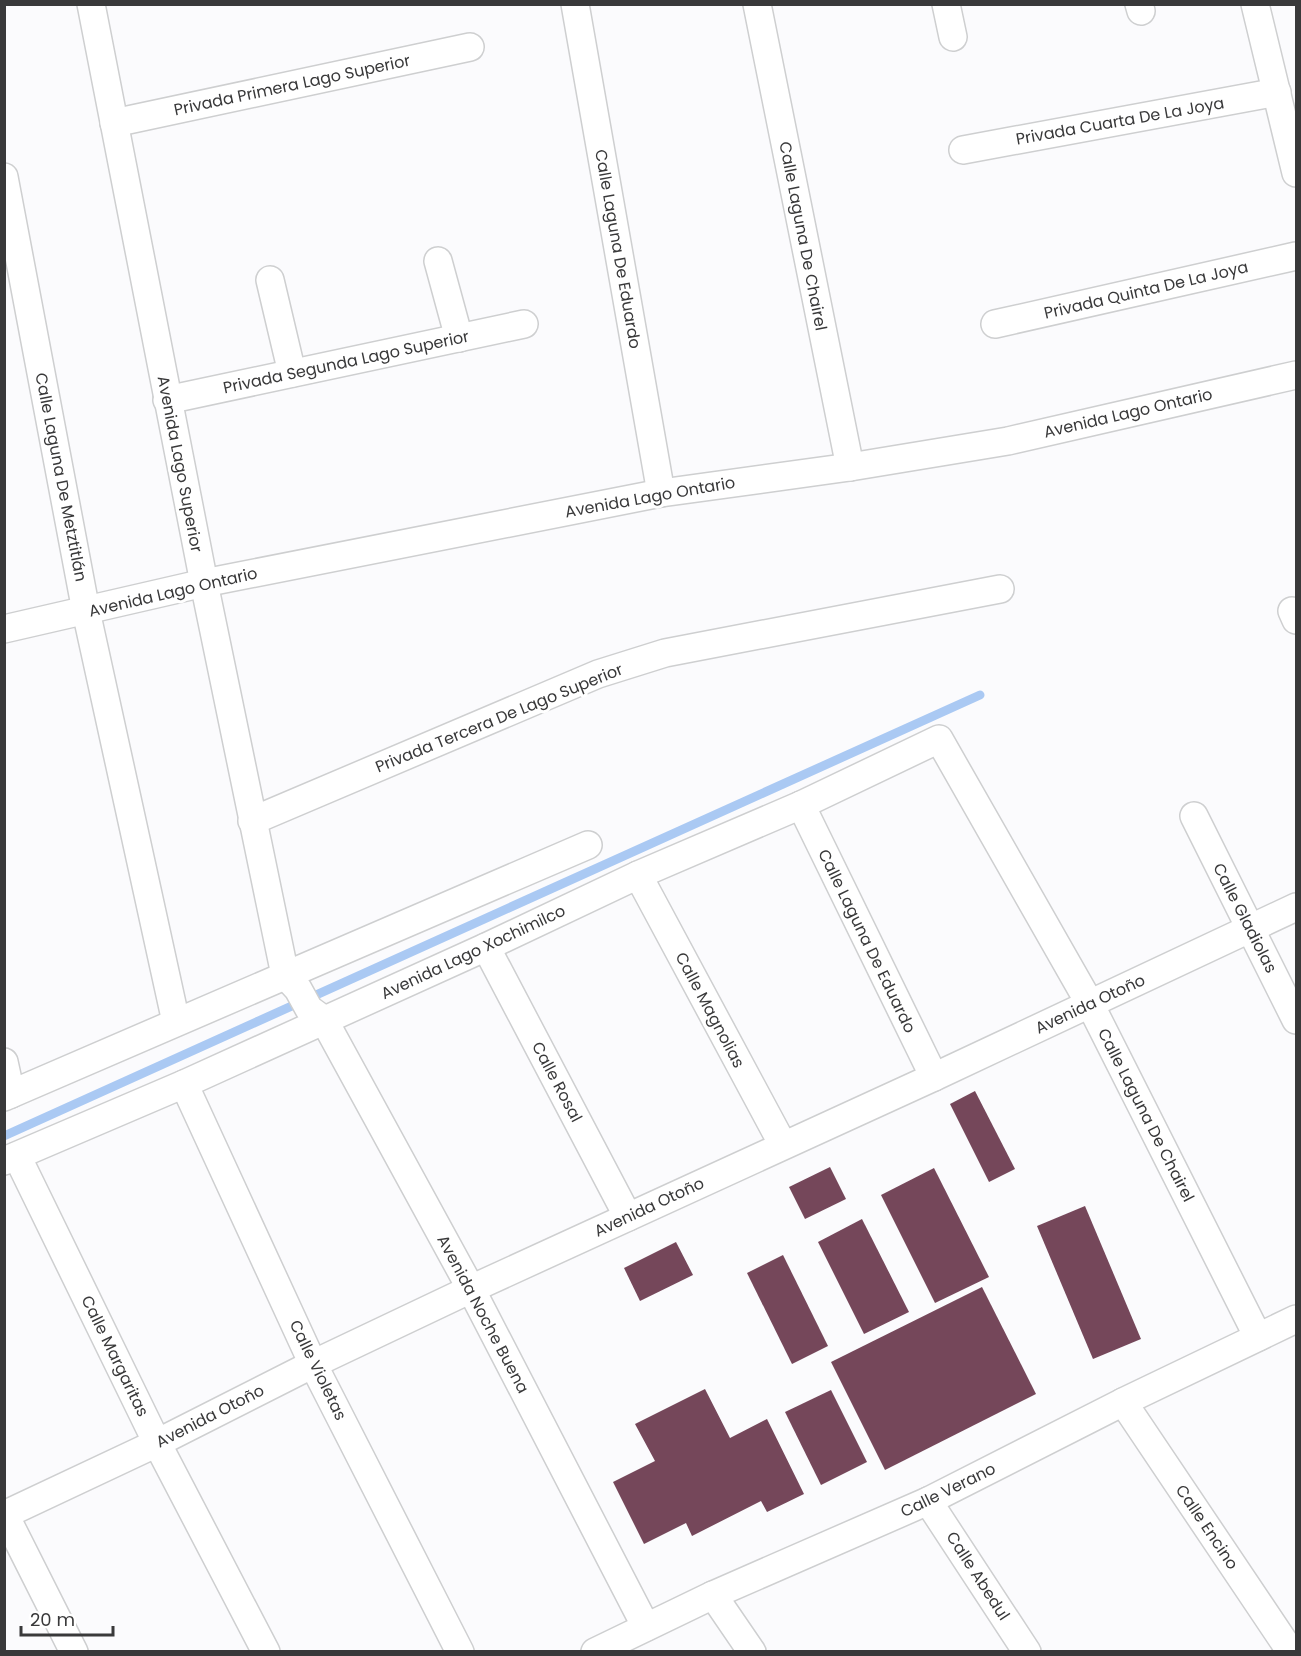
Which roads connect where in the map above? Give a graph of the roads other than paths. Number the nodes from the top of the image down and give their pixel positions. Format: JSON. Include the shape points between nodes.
{"nodes":[{"id":1,"x":91,"y":4,"type":"edge"},
{"id":2,"x":575,"y":4,"type":"edge"},
{"id":3,"x":756,"y":4,"type":"edge"},
{"id":4,"x":946,"y":4,"type":"edge"},
{"id":5,"x":1255,"y":4,"type":"edge"},
{"id":6,"x":953,"y":37,"type":"dead end"},
{"id":7,"x":470,"y":47,"type":"dead end"},
{"id":8,"x":1276,"y":92,"type":"junction"},
{"id":9,"x":114,"y":123,"type":"junction"},
{"id":10,"x":963,"y":150,"type":"dead end"},
{"id":11,"x":1296,"y":173,"type":"edge"},
{"id":12,"x":4,"y":177,"type":"edge"},
{"id":13,"x":1296,"y":256,"type":"edge"},
{"id":14,"x":438,"y":261,"type":"dead end"},
{"id":15,"x":270,"y":280,"type":"dead end"},
{"id":16,"x":524,"y":324,"type":"dead end"},
{"id":17,"x":995,"y":324,"type":"dead end"},
{"id":18,"x":459,"y":338,"type":"junction"},
{"id":19,"x":292,"y":373,"type":"junction"},
{"id":20,"x":1296,"y":375,"type":"edge"},
{"id":21,"x":167,"y":400,"type":"junction"},
{"id":22,"x":850,"y":467,"type":"junction"},
{"id":23,"x":661,"y":493,"type":"junction"},
{"id":24,"x":204,"y":583,"type":"junction"},
{"id":25,"x":1000,"y":589,"type":"dead end"},
{"id":26,"x":86,"y":611,"type":"junction"},
{"id":27,"x":4,"y":629,"type":"edge"},
{"id":28,"x":939,"y":740,"type":"joint"},
{"id":29,"x":801,"y":806,"type":"junction"},
{"id":30,"x":1194,"y":816,"type":"dead end"},
{"id":31,"x":252,"y":821,"type":"junction"},
{"id":32,"x":588,"y":845,"type":"dead end"},
{"id":33,"x":638,"y":875,"type":"junction"},
{"id":34,"x":1296,"y":908,"type":"edge"},
{"id":35,"x":1251,"y":930,"type":"junction"},
{"id":36,"x":486,"y":947,"type":"junction"},
{"id":37,"x":304,"y":998,"type":"junction"},
{"id":38,"x":1090,"y":1004,"type":"junction"},
{"id":39,"x":1296,"y":1020,"type":"edge"},
{"id":40,"x":176,"y":1022,"type":"junction"},
{"id":41,"x":4,"y":1062,"type":"edge"},
{"id":42,"x":934,"y":1077,"type":"junction"},
{"id":43,"x":184,"y":1084,"type":"junction"},
{"id":44,"x":8,"y":1096,"type":"edge"},
{"id":45,"x":783,"y":1145,"type":"junction"},
{"id":46,"x":11,"y":1158,"type":"edge"},
{"id":47,"x":628,"y":1217,"type":"junction"},
{"id":48,"x":471,"y":1289,"type":"junction"},
{"id":49,"x":1296,"y":1319,"type":"edge"},
{"id":50,"x":1258,"y":1337,"type":"junction"},
{"id":51,"x":313,"y":1364,"type":"junction"},
{"id":52,"x":1123,"y":1402,"type":"junction"},
{"id":53,"x":157,"y":1443,"type":"junction"},
{"id":54,"x":928,"y":1501,"type":"junction"},
{"id":55,"x":5,"y":1514,"type":"edge"},
{"id":56,"x":713,"y":1595,"type":"junction"},
{"id":57,"x":646,"y":1627,"type":"junction"},
{"id":58,"x":74,"y":1652,"type":"edge"},
{"id":59,"x":266,"y":1652,"type":"edge"},
{"id":60,"x":460,"y":1652,"type":"edge"},
{"id":61,"x":595,"y":1652,"type":"edge"},
{"id":62,"x":752,"y":1652,"type":"edge"},
{"id":63,"x":1027,"y":1652,"type":"edge"},
{"id":64,"x":1291,"y":1652,"type":"edge"}],
"edges":[{"from":1,"to":9,"type":"street","name":"Avenida Lago Superior"},
{"from":2,"to":23,"type":"street","name":"Calle Laguna De Eduardo"},
{"from":3,"to":22,"type":"street","name":"Calle Laguna De Chairel"},
{"from":4,"to":6,"type":"street"},
{"from":5,"to":8,"type":"street"},
{"from":7,"to":9,"type":"street","name":"Privada Primera Lago Superior"},
{"from":8,"to":10,"type":"street","name":"Privada Cuarta De La Joya"},
{"from":8,"to":11,"type":"street"},
{"from":9,"to":21,"type":"street","name":"Avenida Lago Superior"},
{"from":12,"to":26,"type":"street","name":"Calle Laguna De Metztitlán"},
{"from":13,"to":17,"type":"street","name":"Privada Quinta De La Joya"},
{"from":14,"to":18,"type":"street"},
{"from":15,"to":19,"type":"street"},
{"from":16,"to":18,"type":"street","name":"Privada Segunda Lago Superior"},
{"from":18,"to":19,"type":"street","name":"Privada Segunda Lago Superior"},
{"from":19,"to":21,"type":"street","name":"Privada Segunda Lago Superior"},
{"from":20,"to":22,"type":"street","name":"Avenida Lago Ontario","via":[[1008,441]]},
{"from":21,"to":24,"type":"street","name":"Avenida Lago Superior"},
{"from":22,"to":23,"type":"street","name":"Avenida Lago Ontario"},
{"from":23,"to":24,"type":"street","name":"Avenida Lago Ontario"},
{"from":24,"to":26,"type":"street","name":"Avenida Lago Ontario"},
{"from":24,"to":31,"type":"street","name":"Avenida Lago Superior"},
{"from":25,"to":31,"type":"street","name":"Privada Tercera De Lago Superior","via":[[665,653],[598,674]]},
{"from":26,"to":27,"type":"street","name":"Avenida Lago Ontario"},
{"from":26,"to":40,"type":"street","name":"Calle Laguna De Metztitlán"},
{"from":28,"to":29,"type":"street","name":"Avenida Lago Xochimilco"},
{"from":28,"to":38,"type":"street","name":"Calle Laguna De Chairel"},
{"from":29,"to":33,"type":"street","name":"Avenida Lago Xochimilco"},
{"from":29,"to":42,"type":"street","name":"Calle Laguna De Eduardo"},
{"from":30,"to":35,"type":"street","name":"Calle Gladiolas"},
{"from":31,"to":37,"type":"street","name":"Avenida Lago Superior"},
{"from":32,"to":37,"type":"street","name":"Avenida Lago Xochimilco"},
{"from":33,"to":36,"type":"street","name":"Avenida Lago Xochimilco"},
{"from":33,"to":45,"type":"street","name":"Calle Magnolias"},
{"from":34,"to":35,"type":"street","name":"Avenida Otoño"},
{"from":35,"to":38,"type":"street","name":"Avenida Otoño"},
{"from":35,"to":39,"type":"street","name":"Calle Gladiolas"},
{"from":36,"to":37,"type":"street","name":"Avenida Lago Xochimilco"},
{"from":36,"to":47,"type":"street","name":"Calle Rosal"},
{"from":37,"to":40,"type":"street","name":"Avenida Lago Xochimilco"},
{"from":37,"to":43,"type":"street","name":"Avenida Lago Xochimilco"},
{"from":37,"to":48,"type":"street","name":"Avenida Noche Buena"},
{"from":38,"to":42,"type":"street","name":"Avenida Otoño"},
{"from":38,"to":50,"type":"street","name":"Calle Laguna De Chairel"},
{"from":40,"to":44,"type":"street","name":"Avenida Lago Xochimilco"},
{"from":41,"to":44,"type":"street"},
{"from":42,"to":45,"type":"street","name":"Avenida Otoño"},
{"from":43,"to":46,"type":"street","name":"Avenida Lago Xochimilco"},
{"from":43,"to":51,"type":"street","name":"Calle Violetas"},
{"from":45,"to":47,"type":"street","name":"Avenida Otoño"},
{"from":46,"to":53,"type":"street","name":"Calle Margaritas"},
{"from":47,"to":48,"type":"street","name":"Avenida Otoño"},
{"from":48,"to":51,"type":"street","name":"Avenida Otoño"},
{"from":48,"to":57,"type":"street","name":"Avenida Noche Buena"},
{"from":49,"to":50,"type":"street","name":"Calle Verano"},
{"from":50,"to":52,"type":"street","name":"Calle Verano"},
{"from":51,"to":53,"type":"street","name":"Avenida Otoño"},
{"from":51,"to":60,"type":"street","name":"Calle Violetas"},
{"from":52,"to":54,"type":"street","name":"Calle Verano"},
{"from":52,"to":64,"type":"street","name":"Calle Encino"},
{"from":53,"to":55,"type":"street","name":"Avenida Otoño"},
{"from":53,"to":59,"type":"street","name":"Calle Margaritas"},
{"from":54,"to":56,"type":"street","name":"Calle Verano"},
{"from":54,"to":63,"type":"street","name":"Calle Abedul"},
{"from":55,"to":58,"type":"street"},
{"from":56,"to":57,"type":"street","name":"Calle Verano"},
{"from":56,"to":62,"type":"street"},
{"from":57,"to":61,"type":"street","name":"Calle Verano"}]}
